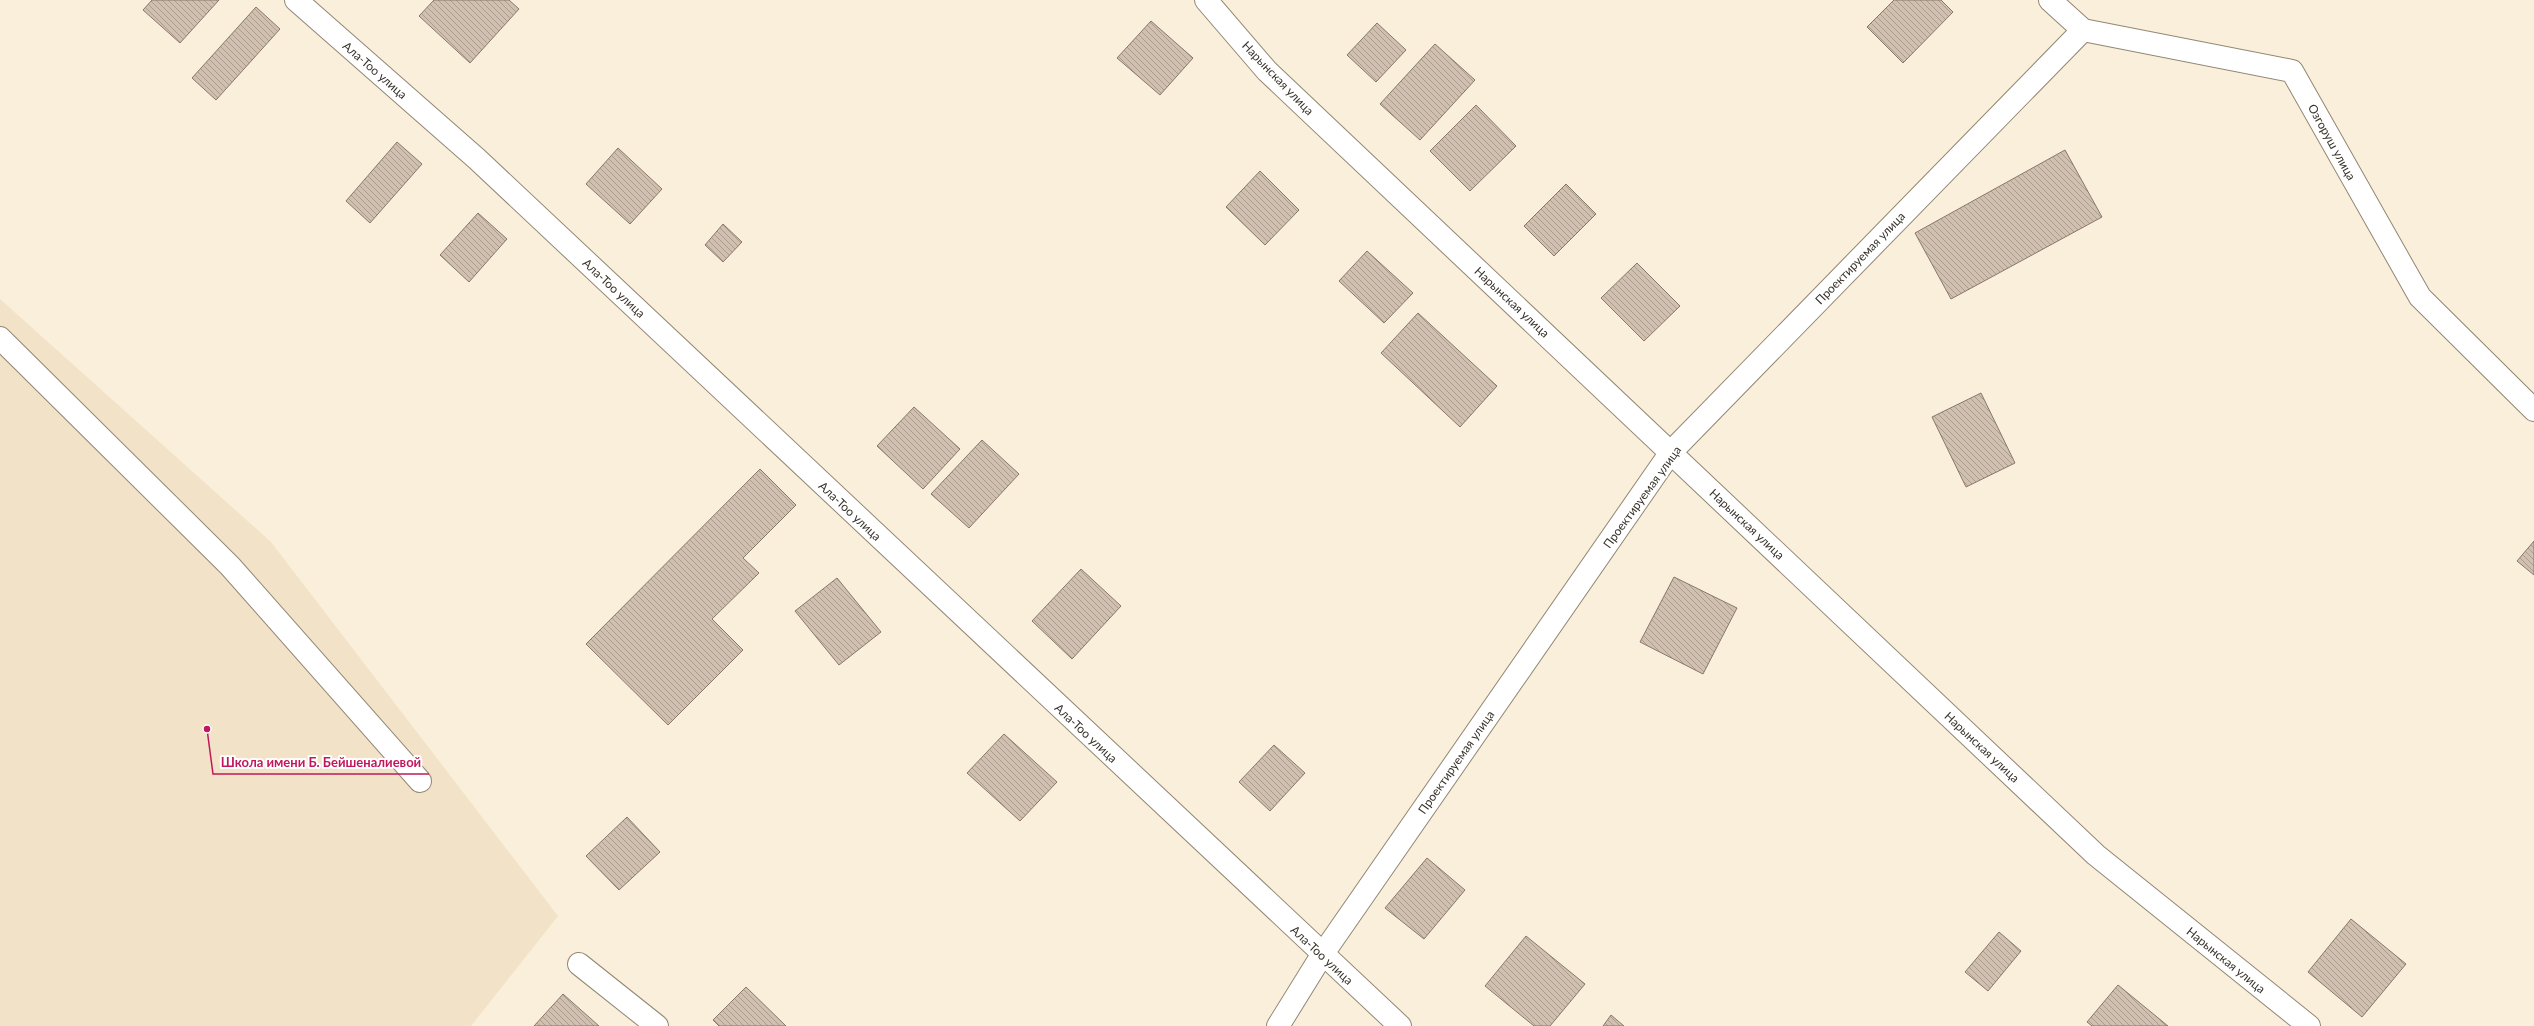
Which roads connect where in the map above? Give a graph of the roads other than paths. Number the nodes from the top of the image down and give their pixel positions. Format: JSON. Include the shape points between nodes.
{"nodes":[{"id":1,"x":296,"y":0,"type":"edge"},
{"id":2,"x":1206,"y":0,"type":"edge"},
{"id":3,"x":2050,"y":0,"type":"edge"},
{"id":4,"x":2083,"y":30,"type":"junction"},
{"id":5,"x":0,"y":338,"type":"edge"},
{"id":6,"x":2534,"y":410,"type":"edge"},
{"id":7,"x":1671,"y":452,"type":"junction"},
{"id":8,"x":420,"y":781,"type":"dead end"},
{"id":9,"x":1322,"y":955,"type":"junction"},
{"id":10,"x":579,"y":964,"type":"dead end"},
{"id":11,"x":658,"y":1026,"type":"edge"},
{"id":12,"x":1278,"y":1026,"type":"edge"},
{"id":13,"x":1400,"y":1026,"type":"edge"},
{"id":14,"x":2309,"y":1026,"type":"edge"}],
"edges":[{"from":1,"to":9,"type":"street","name":"Ала-Тоо улица","via":[[477,158]]},
{"from":2,"to":7,"type":"street","name":"Нарынская улица","via":[[1267,70]]},
{"from":3,"to":4,"type":"street"},
{"from":4,"to":6,"type":"street","name":"Озгоруш улица","via":[[2292,71],[2420,297]]},
{"from":4,"to":7,"type":"street","name":"Проектируемая улица"},
{"from":5,"to":8,"type":"street","via":[[230,566]]},
{"from":7,"to":9,"type":"street","name":"Проектируемая улица"},
{"from":7,"to":14,"type":"street","name":"Нарынская улица","via":[[2096,856]]},
{"from":9,"to":12,"type":"street","name":"Проектируемая улица"},
{"from":9,"to":13,"type":"street","name":"Ала-Тоо улица"},
{"from":10,"to":11,"type":"street"}]}
